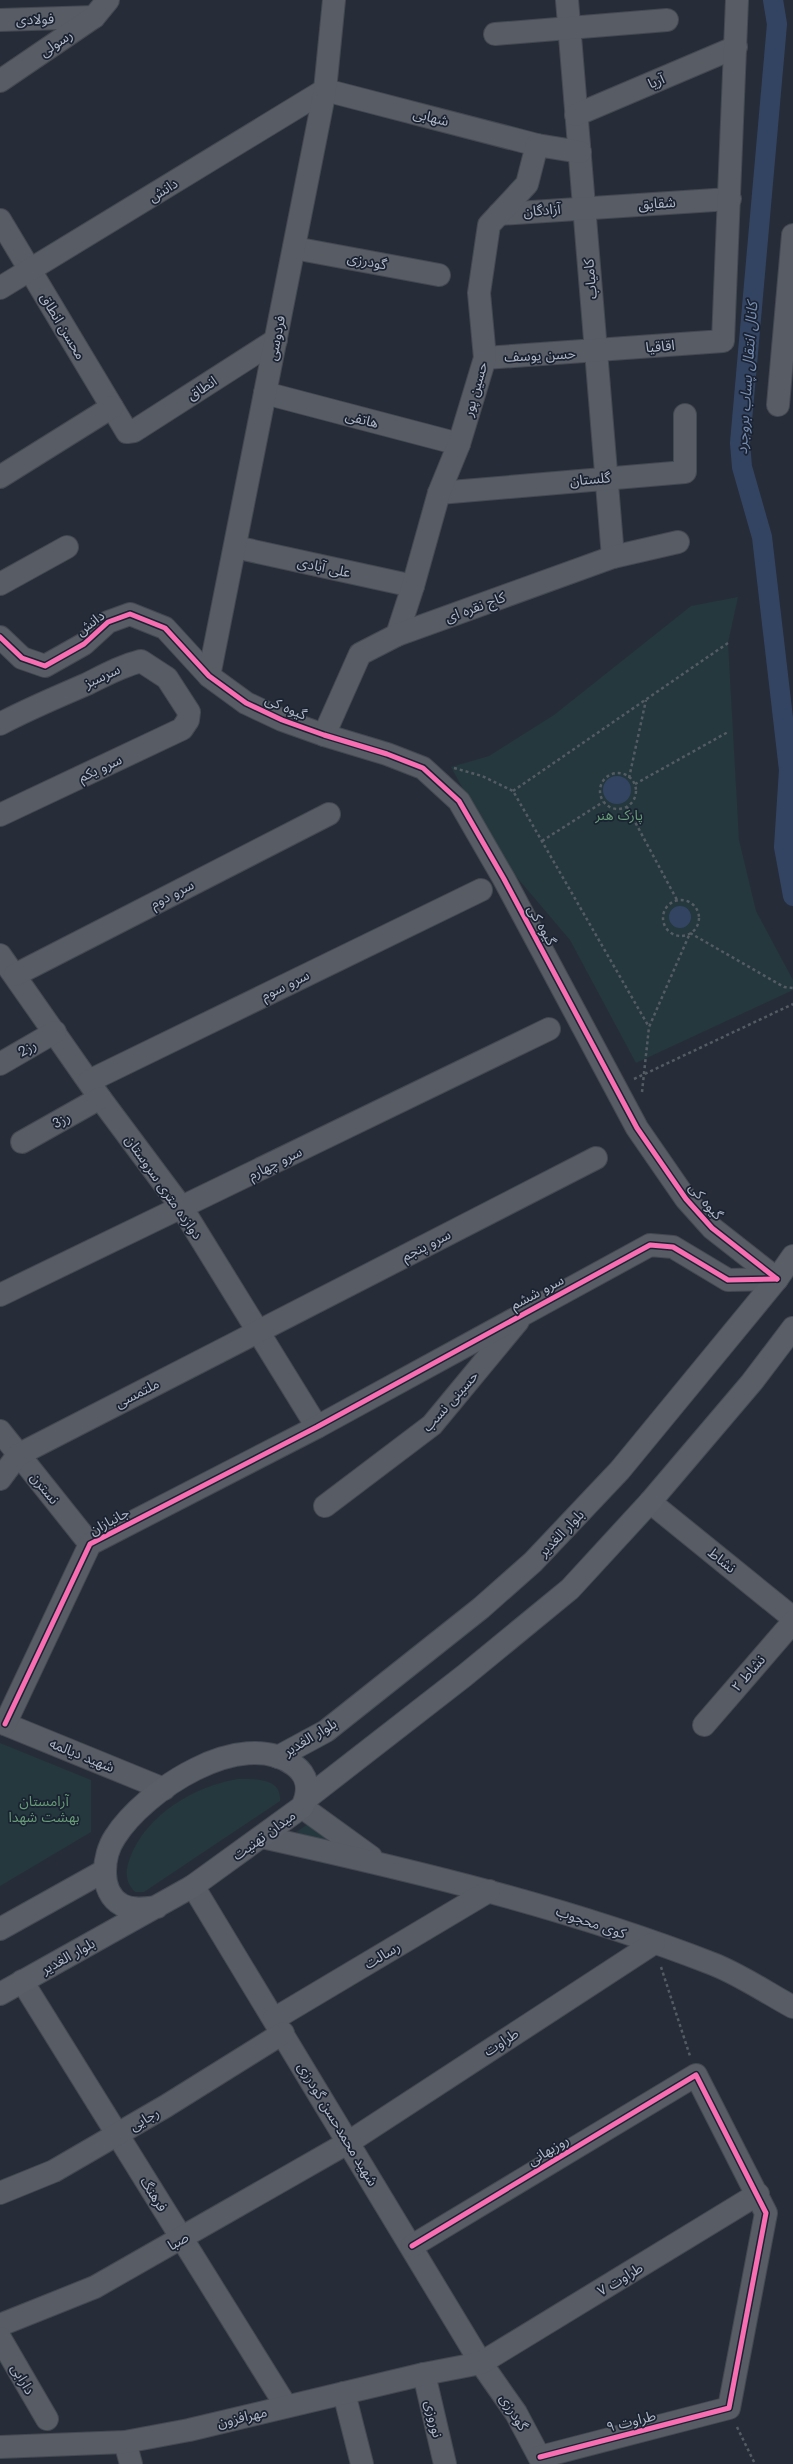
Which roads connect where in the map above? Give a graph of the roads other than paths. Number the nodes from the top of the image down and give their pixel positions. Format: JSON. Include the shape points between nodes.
{"nodes":[{"id":1,"x":108,"y":0,"type":"edge"},
{"id":2,"x":334,"y":0,"type":"edge"},
{"id":3,"x":567,"y":0,"type":"edge"},
{"id":4,"x":738,"y":0,"type":"edge"},
{"id":5,"x":94,"y":17,"type":"junction"},
{"id":6,"x":0,"y":20,"type":"edge"},
{"id":7,"x":667,"y":20,"type":"dead end"},
{"id":8,"x":569,"y":27,"type":"junction"},
{"id":9,"x":496,"y":34,"type":"dead end"},
{"id":10,"x":736,"y":47,"type":"junction"},
{"id":11,"x":0,"y":81,"type":"edge"},
{"id":12,"x":325,"y":90,"type":"junction"},
{"id":13,"x":576,"y":115,"type":"junction"},
{"id":14,"x":537,"y":145,"type":"junction"},
{"id":15,"x":580,"y":152,"type":"junction"},
{"id":16,"x":730,"y":199,"type":"junction"},
{"id":17,"x":584,"y":207,"type":"junction"},
{"id":18,"x":499,"y":214,"type":"junction"},
{"id":19,"x":0,"y":220,"type":"edge"},
{"id":20,"x":793,"y":235,"type":"edge"},
{"id":21,"x":294,"y":248,"type":"junction"},
{"id":22,"x":30,"y":271,"type":"junction"},
{"id":23,"x":439,"y":275,"type":"dead end"},
{"id":24,"x":0,"y":288,"type":"edge"},
{"id":25,"x":276,"y":340,"type":"junction"},
{"id":26,"x":596,"y":352,"type":"junction"},
{"id":27,"x":485,"y":358,"type":"junction"},
{"id":28,"x":265,"y":393,"type":"junction"},
{"id":29,"x":793,"y":397,"type":"edge"},
{"id":30,"x":112,"y":408,"type":"junction"},
{"id":31,"x":685,"y":415,"type":"dead end"},
{"id":32,"x":127,"y":432,"type":"joint"},
{"id":33,"x":459,"y":444,"type":"junction"},
{"id":34,"x":0,"y":477,"type":"edge"},
{"id":35,"x":607,"y":477,"type":"junction"},
{"id":36,"x":439,"y":493,"type":"junction"},
{"id":37,"x":678,"y":542,"type":"dead end"},
{"id":38,"x":67,"y":547,"type":"dead end"},
{"id":39,"x":235,"y":548,"type":"junction"},
{"id":40,"x":613,"y":557,"type":"junction"},
{"id":41,"x":0,"y":584,"type":"edge"},
{"id":42,"x":413,"y":586,"type":"junction"},
{"id":43,"x":396,"y":635,"type":"junction"},
{"id":44,"x":0,"y":637,"type":"edge"},
{"id":45,"x":45,"y":666,"type":"junction"},
{"id":46,"x":209,"y":676,"type":"junction"},
{"id":47,"x":62,"y":695,"type":"junction"},
{"id":48,"x":189,"y":712,"type":"joint"},
{"id":49,"x":0,"y":724,"type":"edge"},
{"id":50,"x":324,"y":735,"type":"junction"},
{"id":51,"x":329,"y":814,"type":"dead end"},
{"id":52,"x":0,"y":815,"type":"edge"},
{"id":53,"x":481,"y":890,"type":"dead end"},
{"id":54,"x":0,"y":954,"type":"edge"},
{"id":55,"x":15,"y":975,"type":"junction"},
{"id":56,"x":549,"y":1029,"type":"dead end"},
{"id":57,"x":55,"y":1032,"type":"junction"},
{"id":58,"x":0,"y":1064,"type":"edge"},
{"id":59,"x":95,"y":1089,"type":"junction"},
{"id":60,"x":22,"y":1142,"type":"dead end"},
{"id":61,"x":596,"y":1158,"type":"dead end"},
{"id":62,"x":182,"y":1208,"type":"junction"},
{"id":63,"x":793,"y":1256,"type":"edge"},
{"id":64,"x":777,"y":1279,"type":"junction"},
{"id":65,"x":0,"y":1295,"type":"edge"},
{"id":66,"x":525,"y":1312,"type":"junction"},
{"id":67,"x":793,"y":1328,"type":"edge"},
{"id":68,"x":257,"y":1332,"type":"junction"},
{"id":69,"x":316,"y":1428,"type":"junction"},
{"id":70,"x":0,"y":1431,"type":"edge"},
{"id":71,"x":18,"y":1455,"type":"junction"},
{"id":72,"x":0,"y":1480,"type":"edge"},
{"id":73,"x":650,"y":1502,"type":"junction"},
{"id":74,"x":325,"y":1506,"type":"dead end"},
{"id":75,"x":90,"y":1544,"type":"junction"},
{"id":76,"x":793,"y":1618,"type":"edge"},
{"id":77,"x":793,"y":1622,"type":"edge"},
{"id":78,"x":3,"y":1723,"type":"edge"},
{"id":79,"x":704,"y":1725,"type":"dead end"},
{"id":80,"x":278,"y":1756,"type":"junction"},
{"id":81,"x":164,"y":1789,"type":"junction"},
{"id":82,"x":305,"y":1803,"type":"junction"},
{"id":83,"x":262,"y":1837,"type":"junction"},
{"id":84,"x":378,"y":1863,"type":"junction"},
{"id":85,"x":104,"y":1871,"type":"junction"},
{"id":86,"x":193,"y":1886,"type":"junction"},
{"id":87,"x":489,"y":1891,"type":"junction"},
{"id":88,"x":157,"y":1907,"type":"junction"},
{"id":89,"x":0,"y":1929,"type":"edge"},
{"id":90,"x":654,"y":1943,"type":"junction"},
{"id":91,"x":22,"y":1982,"type":"junction"},
{"id":92,"x":0,"y":1994,"type":"edge"},
{"id":93,"x":793,"y":2007,"type":"edge"},
{"id":94,"x":278,"y":2026,"type":"junction"},
{"id":95,"x":117,"y":2134,"type":"junction"},
{"id":96,"x":349,"y":2142,"type":"junction"},
{"id":97,"x":0,"y":2193,"type":"edge"},
{"id":98,"x":758,"y":2194,"type":"junction"},
{"id":99,"x":182,"y":2239,"type":"junction"},
{"id":100,"x":412,"y":2246,"type":"junction"},
{"id":101,"x":0,"y":2325,"type":"edge"},
{"id":102,"x":0,"y":2338,"type":"edge"},
{"id":103,"x":481,"y":2363,"type":"junction"},
{"id":104,"x":424,"y":2374,"type":"junction"},
{"id":105,"x":344,"y":2393,"type":"junction"},
{"id":106,"x":286,"y":2406,"type":"junction"},
{"id":107,"x":47,"y":2419,"type":"dead end"},
{"id":108,"x":125,"y":2442,"type":"junction"},
{"id":109,"x":0,"y":2447,"type":"edge"},
{"id":110,"x":541,"y":2460,"type":"edge"},
{"id":111,"x":131,"y":2464,"type":"edge"},
{"id":112,"x":362,"y":2464,"type":"edge"},
{"id":113,"x":445,"y":2464,"type":"edge"}],
"edges":[{"from":1,"to":5,"type":"street","name":"رسولی"},
{"from":2,"to":12,"type":"street","name":"فردوسی"},
{"from":3,"to":8,"type":"street","name":"کامیاب"},
{"from":4,"to":10,"type":"street"},
{"from":5,"to":6,"type":"street","name":"فولادی"},
{"from":5,"to":11,"type":"street","name":"رسولی"},
{"from":7,"to":8,"type":"street"},
{"from":8,"to":9,"type":"street"},
{"from":8,"to":13,"type":"street","name":"کامیاب"},
{"from":10,"to":13,"type":"street","name":"آریا"},
{"from":10,"to":16,"type":"street"},
{"from":12,"to":14,"type":"street","name":"شهابی"},
{"from":12,"to":21,"type":"street","name":"فردوسی"},
{"from":12,"to":22,"type":"street","name":"دانش"},
{"from":13,"to":15,"type":"street","name":"کامیاب"},
{"from":14,"to":15,"type":"street"},
{"from":14,"to":18,"type":"street","name":"حسین پور","via":[[527,184]]},
{"from":15,"to":17,"type":"street","name":"کامیاب"},
{"from":16,"to":17,"type":"street","name":"شقایق"},
{"from":16,"to":26,"type":"street","name":"اقاقیا","via":[[723,341]]},
{"from":17,"to":18,"type":"street","name":"آزادگان"},
{"from":17,"to":26,"type":"street","name":"کامیاب"},
{"from":18,"to":27,"type":"street","name":"حسین پور","via":[[488,225],[479,293]]},
{"from":19,"to":22,"type":"street","name":"محسن انطاق"},
{"from":20,"to":29,"type":"street","via":[[778,405]]},
{"from":21,"to":23,"type":"street","name":"گودرزی"},
{"from":21,"to":25,"type":"street","name":"فردوسی"},
{"from":22,"to":24,"type":"street","name":"دانش"},
{"from":22,"to":30,"type":"street","name":"محسن انطاق"},
{"from":25,"to":28,"type":"street","name":"فردوسی"},
{"from":25,"to":32,"type":"street","name":"انطاق","via":[[134,431]]},
{"from":26,"to":27,"type":"street","name":"حسن یوسف"},
{"from":26,"to":35,"type":"street","name":"کامیاب"},
{"from":27,"to":33,"type":"street","name":"حسین پور"},
{"from":28,"to":33,"type":"street","name":"هاتفی"},
{"from":28,"to":39,"type":"street","name":"فردوسی"},
{"from":30,"to":32,"type":"street","name":"محسن انطاق"},
{"from":30,"to":34,"type":"street"},
{"from":31,"to":35,"type":"street","name":"گلستان","via":[[685,472]]},
{"from":33,"to":36,"type":"street","name":"حسین پور"},
{"from":35,"to":36,"type":"street","name":"گلستان"},
{"from":35,"to":40,"type":"street","name":"کامیاب"},
{"from":36,"to":42,"type":"street","name":"حسین پور"},
{"from":37,"to":40,"type":"street","name":"کاج نقره ای"},
{"from":38,"to":41,"type":"street"},
{"from":39,"to":42,"type":"street","name":"علی آبادی"},
{"from":39,"to":46,"type":"street","name":"فردوسی"},
{"from":40,"to":43,"type":"street","name":"کاج نقره ای"},
{"from":42,"to":43,"type":"street","name":"حسین پور"},
{"from":43,"to":50,"type":"street","name":"کاج نقره ای","via":[[360,654]]},
{"from":44,"to":45,"type":"street","via":[[22,658]]},
{"from":45,"to":46,"type":"street","name":"دانش","via":[[84,644],[108,622],[130,614],[165,628]]},
{"from":45,"to":47,"type":"street"},
{"from":46,"to":50,"type":"street","name":"گیوه کی","via":[[246,703],[282,720]]},
{"from":47,"to":48,"type":"street","name":"سرسبز","via":[[123,665],[141,661],[167,678]]},
{"from":47,"to":49,"type":"street","name":"سرسبز","via":[[39,703]]},
{"from":48,"to":52,"type":"street","name":"سرو یکم","via":[[188,720],[182,729]]},
{"from":50,"to":64,"type":"street","name":"گیوه کی","via":[[423,768],[459,801],[637,1128],[686,1199],[712,1228]]},
{"from":51,"to":55,"type":"street","name":"سرو دوم"},
{"from":53,"to":59,"type":"street","name":"سرو سوم"},
{"from":54,"to":55,"type":"street","name":"دوازده متری سروستان"},
{"from":55,"to":57,"type":"street","name":"دوازده متری سروستان"},
{"from":56,"to":62,"type":"street","name":"سرو چهارم"},
{"from":57,"to":58,"type":"street","name":"رز2"},
{"from":57,"to":59,"type":"street","name":"دوازده متری سروستان"},
{"from":59,"to":60,"type":"street","name":"رز3"},
{"from":59,"to":62,"type":"street","name":"دوازده متری سروستان"},
{"from":61,"to":68,"type":"street","name":"سرو پنجم"},
{"from":62,"to":65,"type":"street","name":"سرو چهارم"},
{"from":62,"to":68,"type":"street","name":"دوازده متری سروستان"},
{"from":63,"to":64,"type":"main road","name":"بلوار الغدیر"},
{"from":64,"to":66,"type":"street","name":"سرو ششم","via":[[728,1280],[673,1247],[650,1245]]},
{"from":64,"to":80,"type":"main road","name":"بلوار الغدیر","via":[[620,1470],[533,1562],[481,1608],[326,1730]]},
{"from":66,"to":69,"type":"street","name":"سرو ششم"},
{"from":66,"to":74,"type":"street","name":"حسینی نسب","via":[[432,1425]]},
{"from":67,"to":73,"type":"main road","via":[[752,1382]]},
{"from":68,"to":69,"type":"street","name":"دوازده متری سروستان"},
{"from":68,"to":71,"type":"street","name":"ملتمسی"},
{"from":69,"to":75,"type":"street","name":"جانبازان"},
{"from":70,"to":71,"type":"street","name":"نسترن"},
{"from":71,"to":72,"type":"street"},
{"from":71,"to":75,"type":"street","name":"نسترن"},
{"from":73,"to":76,"type":"street","name":"نشاط"},
{"from":73,"to":82,"type":"main road","via":[[570,1589]]},
{"from":75,"to":78,"type":"street","name":"جانبازان"},
{"from":77,"to":79,"type":"street","name":"نشاط ۲"},
{"from":78,"to":81,"type":"street","name":"شهید دیالمه"},
{"from":80,"to":81,"type":"main road","name":"میدان تهنیت","via":[[256,1754],[214,1760]]},
{"from":80,"to":82,"type":"main road","name":"میدان تهنیت","via":[[298,1768],[305,1778],[308,1784]]},
{"from":81,"to":85,"type":"main road","name":"میدان تهنیت","via":[[135,1812],[120,1829],[110,1845]]},
{"from":82,"to":83,"type":"main road","name":"میدان تهنیت"},
{"from":82,"to":84,"type":"street"},
{"from":83,"to":84,"type":"street","name":"کوی محجوب"},
{"from":83,"to":86,"type":"main road","name":"میدان تهنیت"},
{"from":84,"to":87,"type":"street","name":"کوی محجوب"},
{"from":85,"to":88,"type":"main road","name":"میدان تهنیت","via":[[109,1889],[122,1905],[133,1908]]},
{"from":85,"to":89,"type":"main road"},
{"from":86,"to":88,"type":"main road","name":"میدان تهنیت"},
{"from":86,"to":94,"type":"street","name":"شهید محمدحسن گودرزی"},
{"from":87,"to":90,"type":"street","name":"کوی محجوب"},
{"from":87,"to":94,"type":"street","name":"رسالت"},
{"from":88,"to":91,"type":"main road","name":"بلوار الغدیر"},
{"from":90,"to":93,"type":"street","name":"کوی محجوب","via":[[714,1964]]},
{"from":90,"to":96,"type":"street","name":"طراوت"},
{"from":91,"to":92,"type":"main road","name":"بلوار الغدیر"},
{"from":91,"to":95,"type":"street","name":"فرهنگ"},
{"from":94,"to":95,"type":"street","name":"رجایی","via":[[166,2106]]},
{"from":94,"to":96,"type":"street","name":"شهید محمدحسن گودرزی"},
{"from":95,"to":97,"type":"street","name":"رجایی","via":[[54,2171]]},
{"from":95,"to":99,"type":"street","name":"فرهنگ"},
{"from":96,"to":99,"type":"street","name":"صبا"},
{"from":96,"to":100,"type":"street","name":"شهید محمدحسن گودرزی"},
{"from":98,"to":100,"type":"street","name":"روزبهانی","via":[[696,2075]]},
{"from":98,"to":103,"type":"street","name":"طراوت ۷"},
{"from":98,"to":110,"type":"street","name":"طراوت ۹","via":[[766,2213],[729,2408]]},
{"from":99,"to":101,"type":"street","name":"صبا","via":[[95,2287]]},
{"from":99,"to":106,"type":"street","name":"فرهنگ"},
{"from":100,"to":103,"type":"street","name":"شهید محمدحسن گودرزی"},
{"from":102,"to":107,"type":"street","name":"دارابی"},
{"from":103,"to":104,"type":"street","name":"مهرافزون"},
{"from":103,"to":110,"type":"street","name":"گودرزی","via":[[516,2413]]},
{"from":104,"to":105,"type":"street","name":"مهرافزون"},
{"from":104,"to":113,"type":"street","name":"نوروزی"},
{"from":105,"to":106,"type":"street","name":"مهرافزون"},
{"from":105,"to":112,"type":"street"},
{"from":106,"to":108,"type":"street","name":"مهرافزون"},
{"from":108,"to":109,"type":"street","name":"مهرافزون"},
{"from":108,"to":111,"type":"street"}]}
